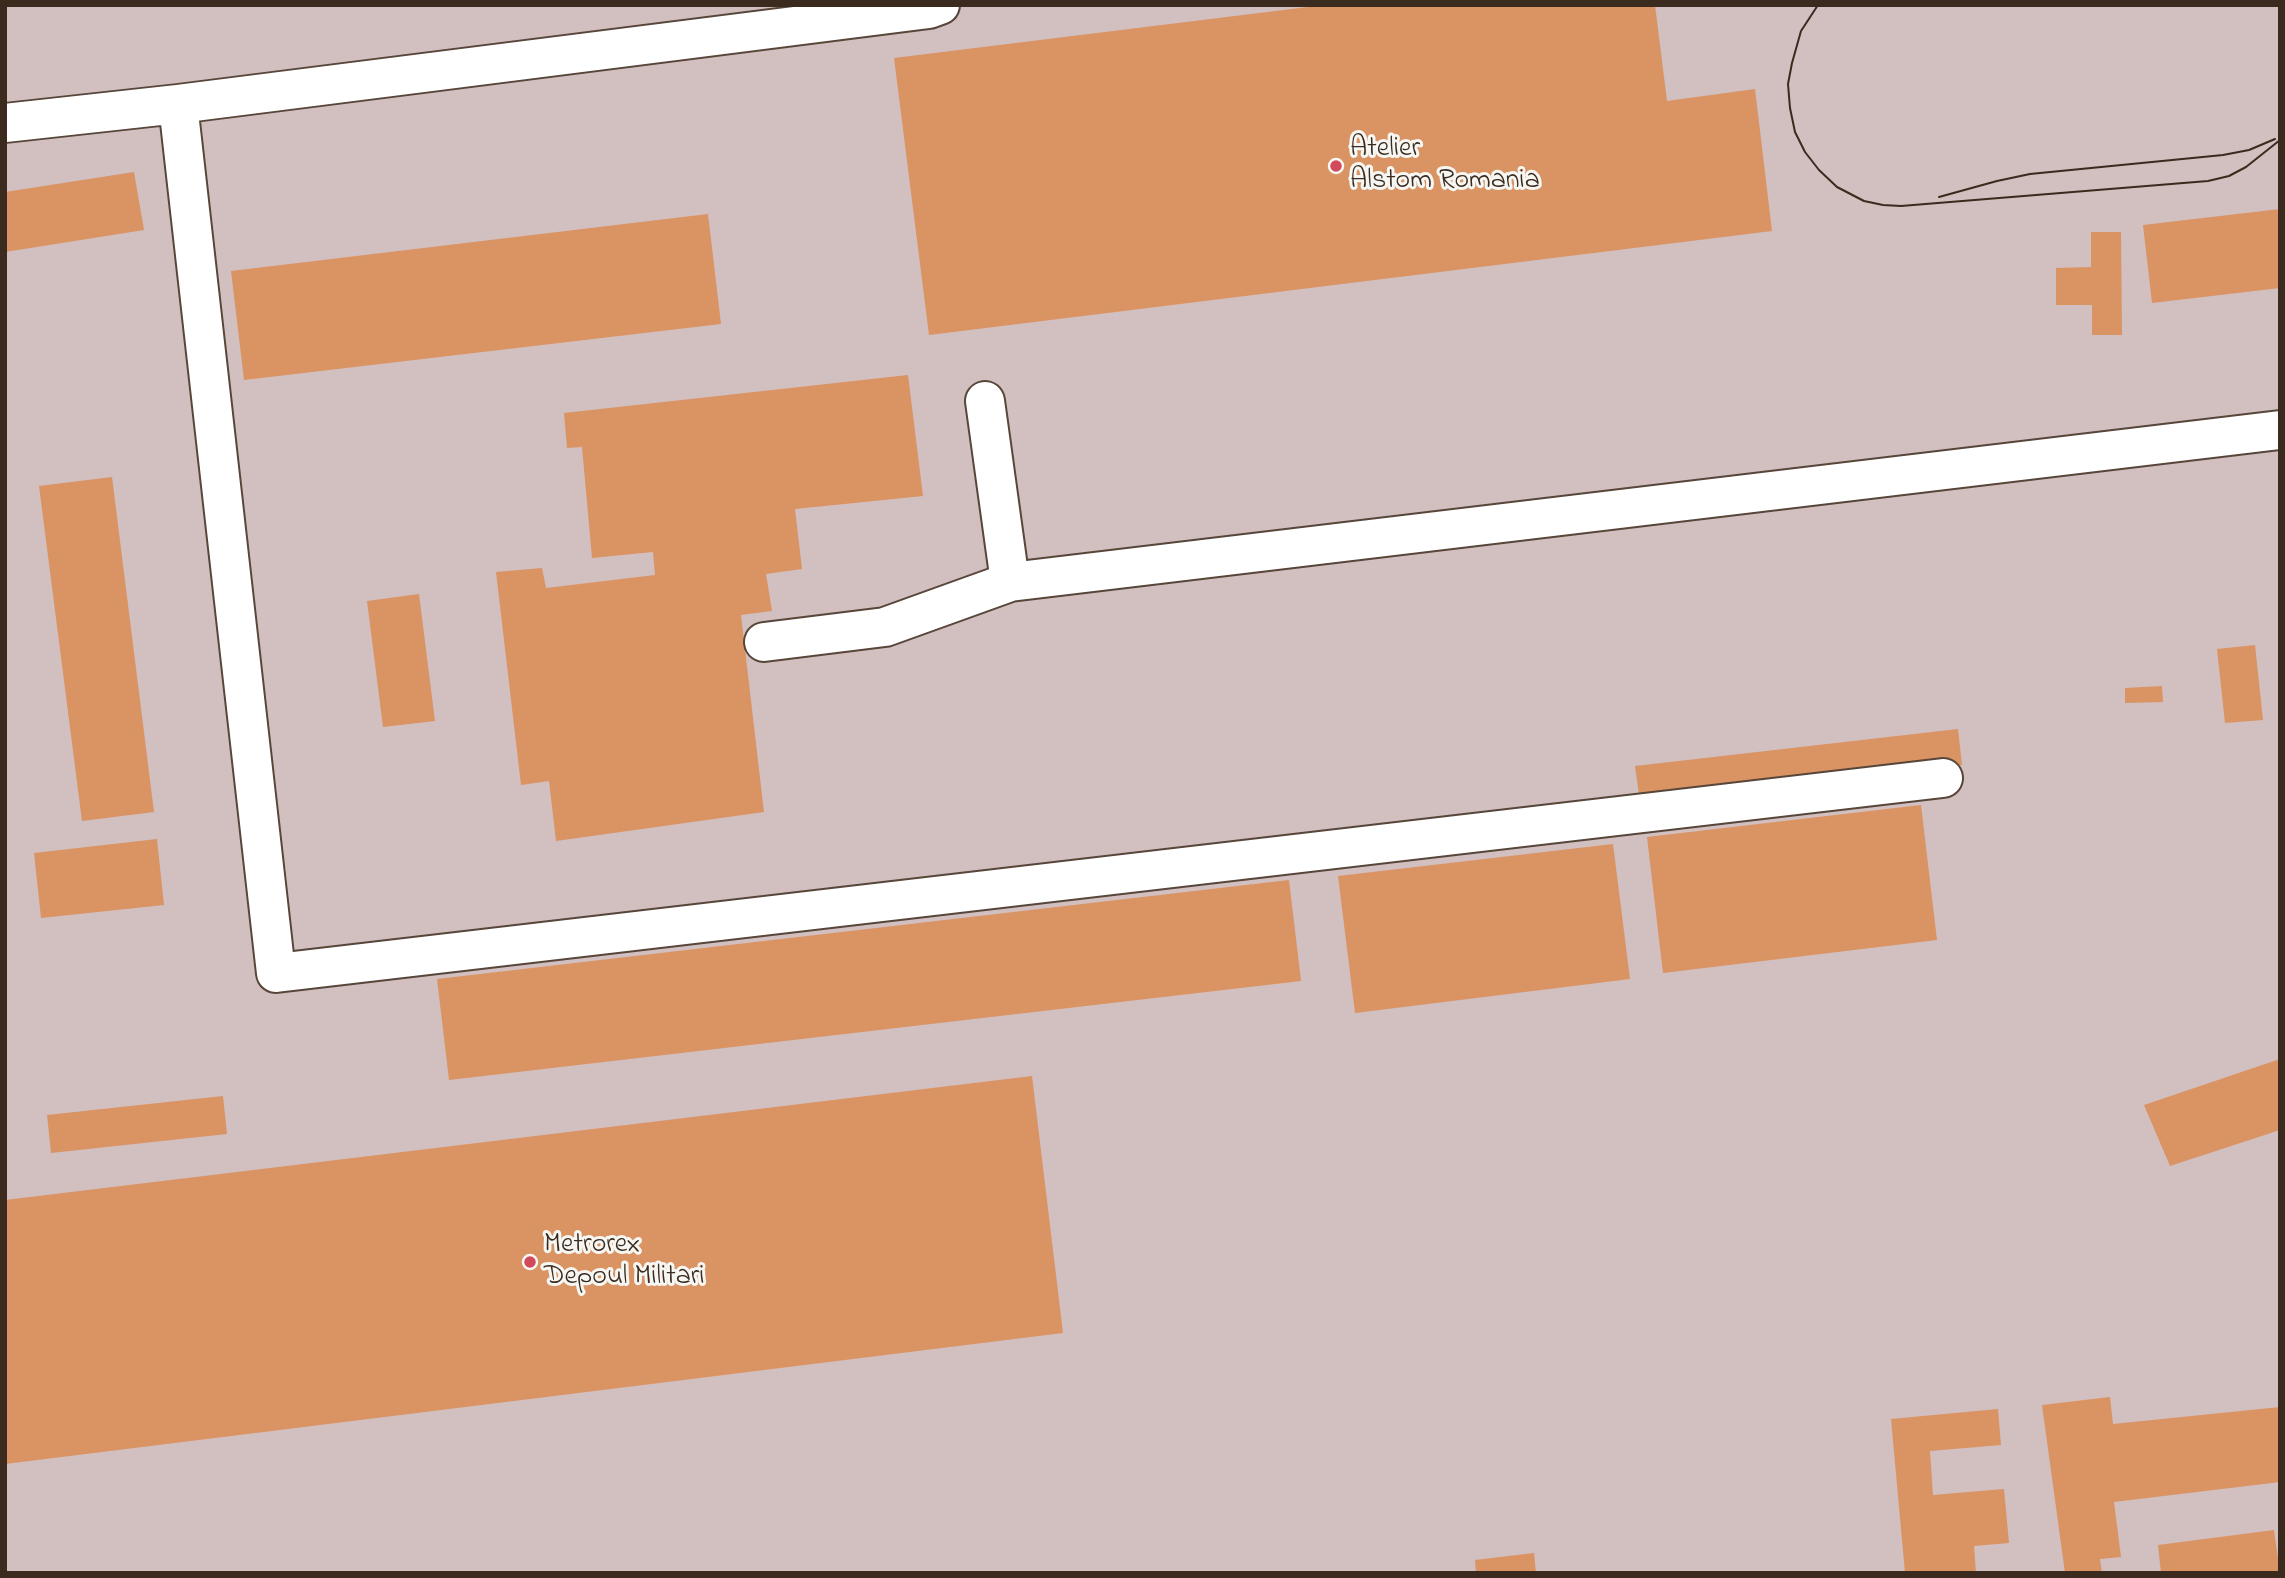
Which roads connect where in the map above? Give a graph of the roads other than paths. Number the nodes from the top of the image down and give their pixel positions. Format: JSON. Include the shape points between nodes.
{"nodes":[{"id":1,"x":940,"y":5,"type":"edge"},
{"id":2,"x":178,"y":104,"type":"junction"},
{"id":3,"x":5,"y":122,"type":"edge"},
{"id":4,"x":985,"y":401,"type":"dead end"},
{"id":5,"x":2280,"y":430,"type":"edge"},
{"id":6,"x":1010,"y":582,"type":"junction"},
{"id":7,"x":764,"y":642,"type":"dead end"},
{"id":8,"x":1943,"y":778,"type":"dead end"}],
"edges":[{"from":1,"to":2,"type":"lane"},
{"from":2,"to":3,"type":"lane"},
{"from":2,"to":8,"type":"lane","via":[[276,974]]},
{"from":4,"to":6,"type":"lane"},
{"from":5,"to":6,"type":"lane"},
{"from":6,"to":7,"type":"lane","via":[[885,627]]}]}
